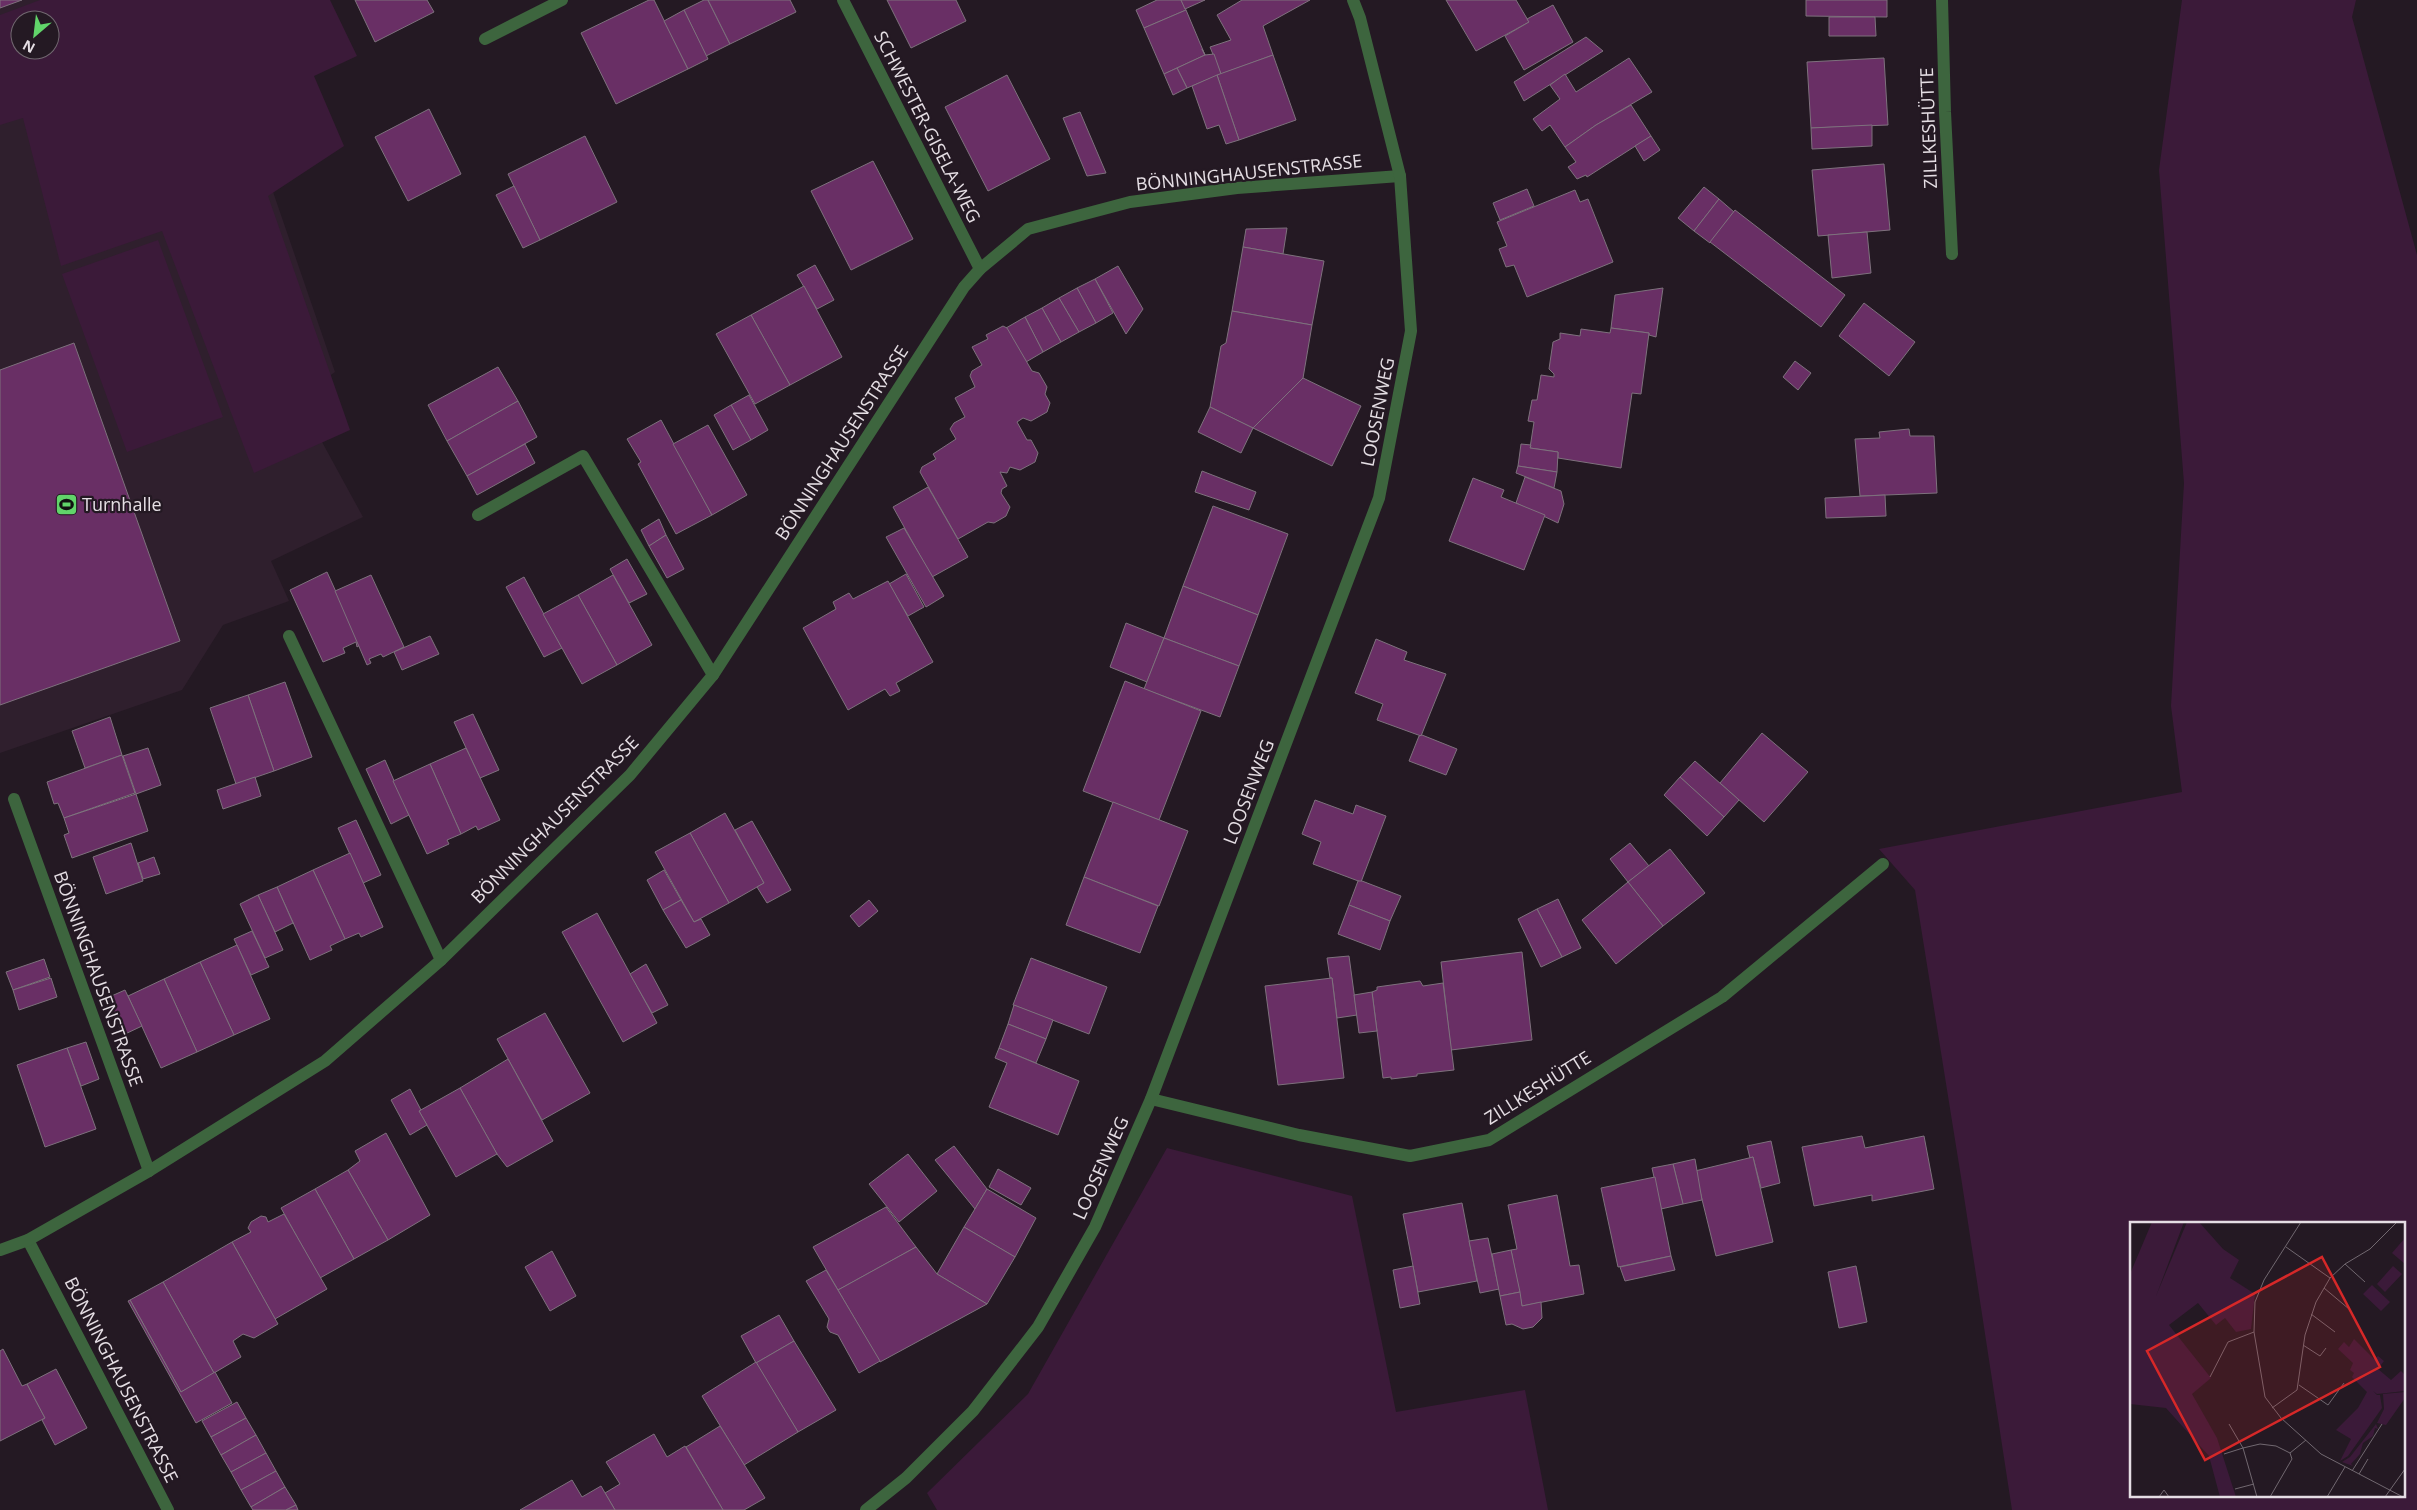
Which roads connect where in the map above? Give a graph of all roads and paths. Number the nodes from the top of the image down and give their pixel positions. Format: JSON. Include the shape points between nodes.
{"nodes":[{"id":1,"x":562,"y":0,"type":"edge"},
{"id":2,"x":843,"y":0,"type":"edge"},
{"id":3,"x":1353,"y":0,"type":"edge"},
{"id":4,"x":1942,"y":0,"type":"edge"},
{"id":5,"x":485,"y":39,"type":"dead end"},
{"id":6,"x":1400,"y":176,"type":"junction"},
{"id":7,"x":1952,"y":254,"type":"dead end"},
{"id":8,"x":980,"y":269,"type":"junction"},
{"id":9,"x":478,"y":515,"type":"dead end"},
{"id":10,"x":289,"y":636,"type":"dead end"},
{"id":11,"x":713,"y":675,"type":"junction"},
{"id":12,"x":14,"y":800,"type":"dead end"},
{"id":13,"x":1883,"y":864,"type":"dead end"},
{"id":14,"x":441,"y":960,"type":"junction"},
{"id":15,"x":1151,"y":1099,"type":"junction"},
{"id":16,"x":149,"y":1171,"type":"junction"},
{"id":17,"x":28,"y":1240,"type":"junction"},
{"id":18,"x":0,"y":1250,"type":"edge"},
{"id":19,"x":168,"y":1510,"type":"edge"},
{"id":20,"x":866,"y":1510,"type":"edge"}],
"edges":[{"from":1,"to":5,"type":"street"},
{"from":2,"to":8,"type":"street","name":"SCHWESTER-GISELA-WEG"},
{"from":3,"to":6,"type":"street","name":"LOOSENWEG"},
{"from":4,"to":7,"type":"street","name":"ZILLKESHÜTTE"},
{"from":6,"to":8,"type":"street","name":"BÖNNINGHAUSENSTRASSE","via":[[1237,188],[1130,202],[1028,229]]},
{"from":6,"to":15,"type":"street","name":"LOOSENWEG","via":[[1411,331],[1379,498]]},
{"from":8,"to":11,"type":"street","name":"BÖNNINGHAUSENSTRASSE","via":[[964,287]]},
{"from":9,"to":11,"type":"street","via":[[583,456]]},
{"from":10,"to":14,"type":"street"},
{"from":11,"to":14,"type":"street","name":"BÖNNINGHAUSENSTRASSE","via":[[630,775]]},
{"from":12,"to":16,"type":"street","name":"BÖNNINGHAUSENSTRASSE"},
{"from":13,"to":15,"type":"street","name":"ZILLKESHÜTTE","via":[[1722,997],[1489,1140],[1410,1156],[1299,1135]]},
{"from":14,"to":16,"type":"street","name":"BÖNNINGHAUSENSTRASSE","via":[[325,1061]]},
{"from":15,"to":20,"type":"street","name":"LOOSENWEG","via":[[1095,1227],[1038,1327],[972,1411],[906,1478]]},
{"from":16,"to":17,"type":"street","name":"BÖNNINGHAUSENSTRASSE"},
{"from":17,"to":18,"type":"street","name":"BÖNNINGHAUSENSTRASSE"},
{"from":17,"to":19,"type":"street","name":"BÖNNINGHAUSENSTRASSE"}]}
